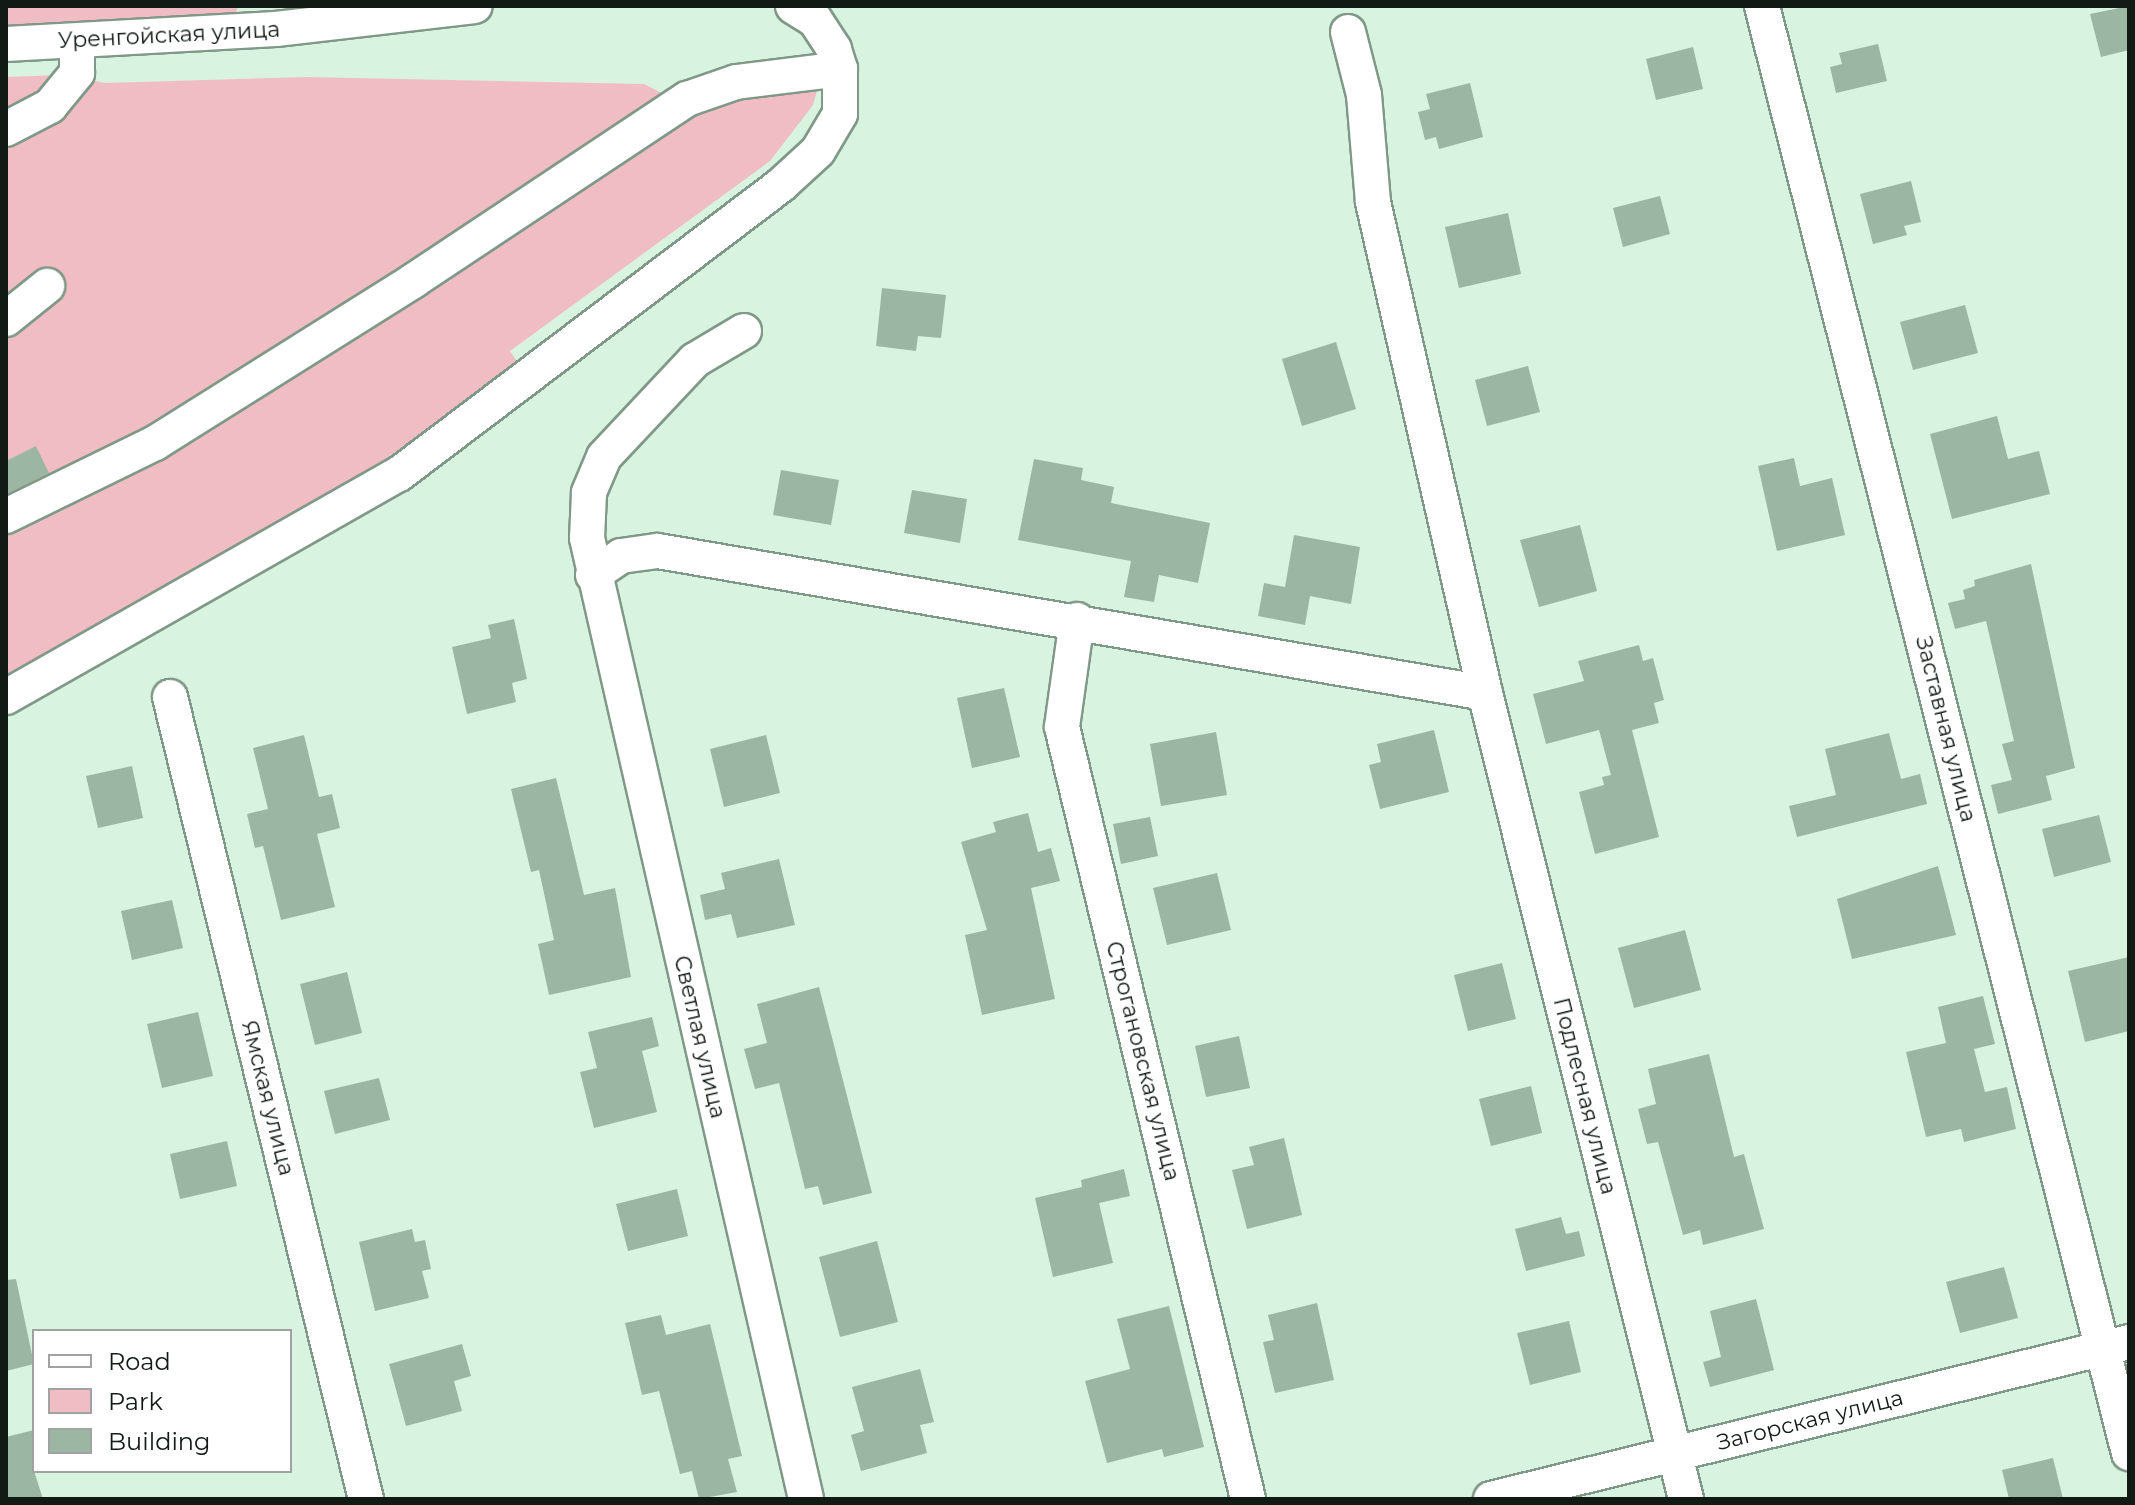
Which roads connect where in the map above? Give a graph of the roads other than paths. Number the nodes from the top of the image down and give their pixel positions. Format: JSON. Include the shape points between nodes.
{"nodes":[{"id":1,"x":475,"y":6,"type":"edge"},
{"id":2,"x":793,"y":6,"type":"edge"},
{"id":3,"x":1762,"y":6,"type":"edge"},
{"id":4,"x":1348,"y":32,"type":"dead end"},
{"id":5,"x":77,"y":42,"type":"junction"},
{"id":6,"x":6,"y":44,"type":"edge"},
{"id":7,"x":840,"y":69,"type":"junction"},
{"id":8,"x":6,"y":129,"type":"edge"},
{"id":9,"x":47,"y":286,"type":"dead end"},
{"id":10,"x":6,"y":319,"type":"edge"},
{"id":11,"x":744,"y":331,"type":"dead end"},
{"id":12,"x":6,"y":516,"type":"edge"},
{"id":13,"x":593,"y":575,"type":"junction"},
{"id":14,"x":1077,"y":620,"type":"junction"},
{"id":15,"x":1485,"y":693,"type":"junction"},
{"id":16,"x":6,"y":697,"type":"edge"},
{"id":17,"x":170,"y":697,"type":"dead end"},
{"id":18,"x":2116,"y":1346,"type":"edge"},
{"id":19,"x":2129,"y":1453,"type":"edge"},
{"id":20,"x":1674,"y":1454,"type":"junction"},
{"id":21,"x":366,"y":1499,"type":"edge"},
{"id":22,"x":806,"y":1499,"type":"edge"},
{"id":23,"x":1248,"y":1499,"type":"edge"},
{"id":24,"x":1491,"y":1499,"type":"edge"},
{"id":25,"x":1686,"y":1499,"type":"edge"}],
"edges":[{"from":1,"to":5,"type":"street","name":"Уренгойская улица","via":[[276,29]]},
{"from":2,"to":7,"type":"street","via":[[815,20]]},
{"from":3,"to":18,"type":"street","name":"Заставная улица"},
{"from":4,"to":15,"type":"street","name":"Подлесная улица","via":[[1364,95],[1373,202]]},
{"from":5,"to":6,"type":"street","name":"Уренгойская улица"},
{"from":5,"to":8,"type":"street","via":[[77,73],[50,106]]},
{"from":7,"to":12,"type":"street","via":[[736,82],[687,99],[155,443]]},
{"from":7,"to":16,"type":"street","via":[[840,114],[818,151],[516,387],[399,474]]},
{"from":9,"to":10,"type":"street"},
{"from":11,"to":13,"type":"street","name":"Светлая улица","via":[[695,360],[604,457],[589,493]]},
{"from":13,"to":14,"type":"street","via":[[621,556],[658,551]]},
{"from":13,"to":22,"type":"street","name":"Светлая улица"},
{"from":14,"to":15,"type":"street"},
{"from":14,"to":23,"type":"street","name":"Строгановская улица","via":[[1062,727]]},
{"from":15,"to":20,"type":"street","name":"Подлесная улица"},
{"from":17,"to":21,"type":"street","name":"Ямская улица"},
{"from":18,"to":19,"type":"street","name":"Заставная улица"},
{"from":18,"to":20,"type":"street","name":"Загорская улица"},
{"from":20,"to":24,"type":"street","name":"Загорская улица"},
{"from":20,"to":25,"type":"street","name":"Подлесная улица"}]}
